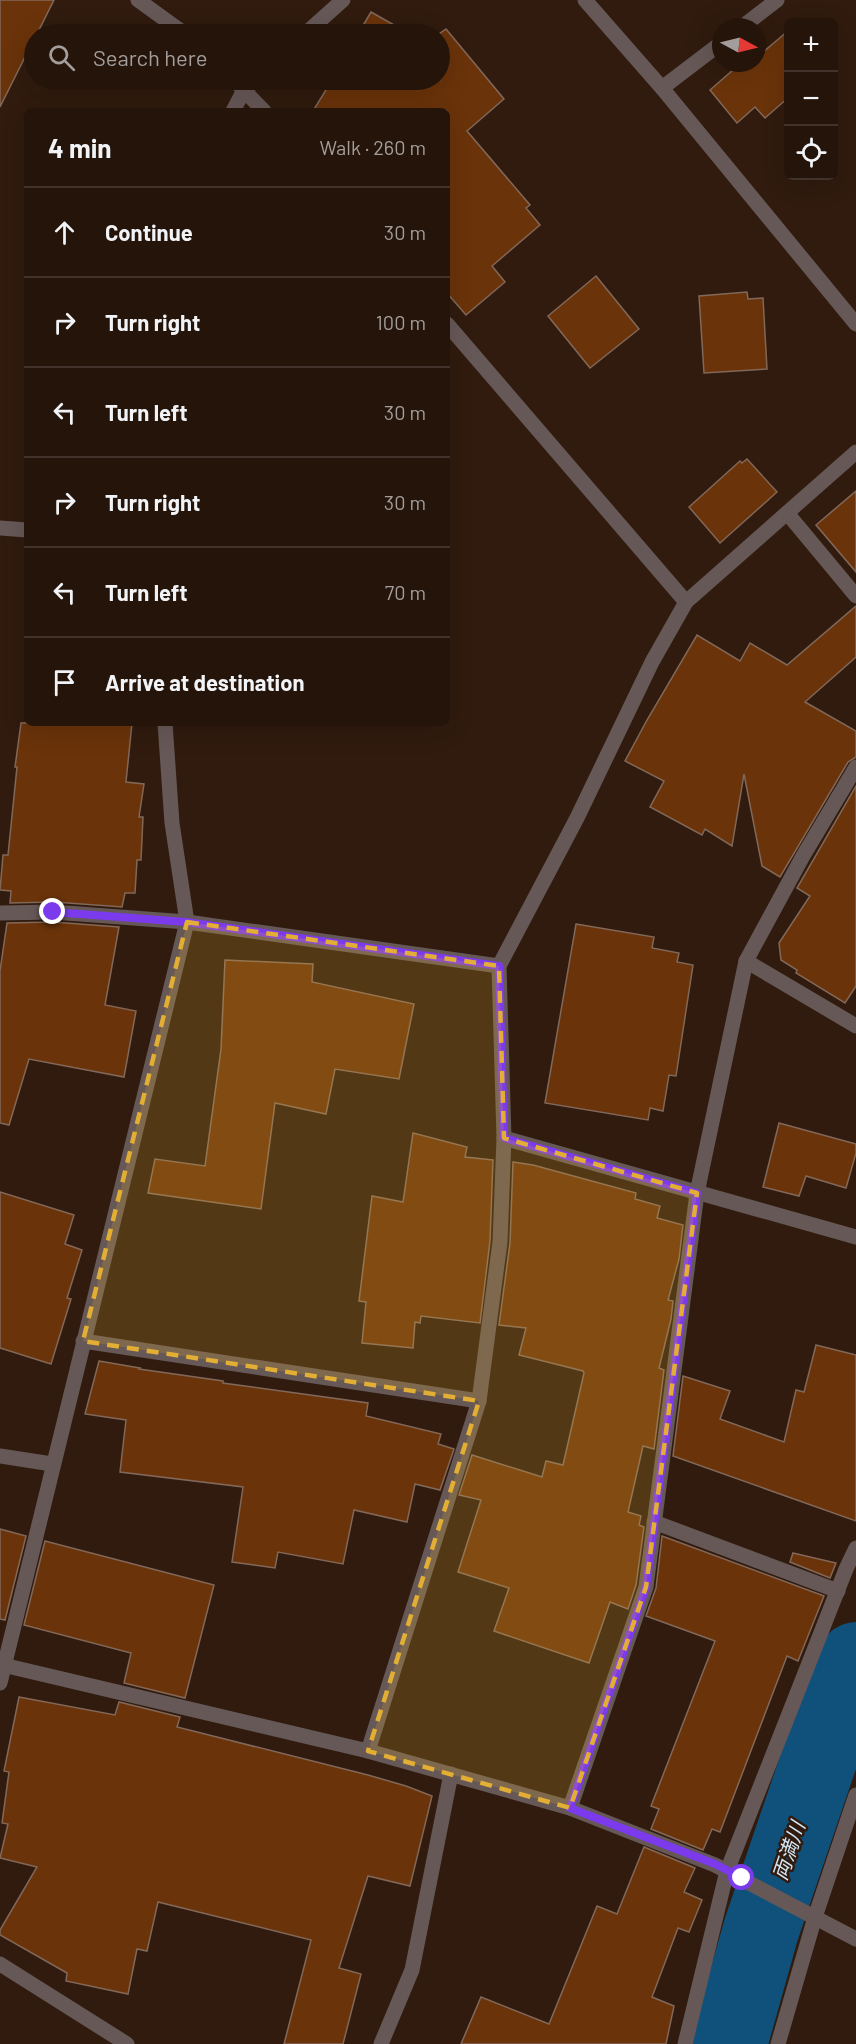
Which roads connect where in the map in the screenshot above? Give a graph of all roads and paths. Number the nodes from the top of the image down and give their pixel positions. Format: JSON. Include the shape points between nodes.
{"nodes":[{"id":1,"x":138,"y":0,"type":"edge"},
{"id":2,"x":344,"y":0,"type":"edge"},
{"id":3,"x":585,"y":0,"type":"edge"},
{"id":4,"x":777,"y":0,"type":"edge"},
{"id":5,"x":754,"y":18,"type":"edge"},
{"id":6,"x":171,"y":24,"type":"edge"},
{"id":7,"x":316,"y":24,"type":"edge"},
{"id":8,"x":712,"y":50,"type":"edge"},
{"id":9,"x":662,"y":88,"type":"junction"},
{"id":10,"x":242,"y":90,"type":"edge"},
{"id":11,"x":250,"y":90,"type":"edge"},
{"id":12,"x":234,"y":108,"type":"edge"},
{"id":13,"x":262,"y":108,"type":"edge"},
{"id":14,"x":856,"y":324,"type":"edge"},
{"id":15,"x":450,"y":327,"type":"edge"},
{"id":16,"x":856,"y":453,"type":"edge"},
{"id":17,"x":787,"y":513,"type":"junction"},
{"id":18,"x":0,"y":528,"type":"edge"},
{"id":19,"x":24,"y":530,"type":"edge"},
{"id":20,"x":856,"y":596,"type":"edge"},
{"id":21,"x":686,"y":602,"type":"junction"},
{"id":22,"x":165,"y":726,"type":"edge"},
{"id":23,"x":856,"y":767,"type":"edge"},
{"id":24,"x":0,"y":913,"type":"edge"},
{"id":25,"x":186,"y":922,"type":"junction"},
{"id":26,"x":746,"y":961,"type":"junction"},
{"id":27,"x":499,"y":966,"type":"junction"},
{"id":28,"x":856,"y":1025,"type":"edge"},
{"id":29,"x":504,"y":1138,"type":"junction"},
{"id":30,"x":697,"y":1193,"type":"junction"},
{"id":31,"x":856,"y":1237,"type":"edge"},
{"id":32,"x":83,"y":1341,"type":"junction"},
{"id":33,"x":479,"y":1401,"type":"junction"},
{"id":34,"x":0,"y":1456,"type":"edge"},
{"id":35,"x":52,"y":1464,"type":"junction"},
{"id":36,"x":654,"y":1522,"type":"junction"},
{"id":37,"x":856,"y":1548,"type":"edge"},
{"id":38,"x":837,"y":1591,"type":"junction"},
{"id":39,"x":3,"y":1665,"type":"junction"},
{"id":40,"x":0,"y":1683,"type":"edge"},
{"id":41,"x":369,"y":1751,"type":"junction"},
{"id":42,"x":451,"y":1774,"type":"junction"},
{"id":43,"x":856,"y":1795,"type":"edge"},
{"id":44,"x":570,"y":1808,"type":"junction"},
{"id":45,"x":727,"y":1871,"type":"junction"},
{"id":46,"x":809,"y":1914,"type":"junction"},
{"id":47,"x":856,"y":1939,"type":"edge"},
{"id":48,"x":0,"y":1964,"type":"edge"},
{"id":49,"x":127,"y":2044,"type":"edge"},
{"id":50,"x":381,"y":2044,"type":"edge"},
{"id":51,"x":685,"y":2044,"type":"edge"},
{"id":52,"x":778,"y":2044,"type":"edge"}],
"edges":[{"from":1,"to":6,"type":"street"},
{"from":2,"to":7,"type":"street"},
{"from":3,"to":9,"type":"street"},
{"from":4,"to":5,"type":"street"},
{"from":8,"to":9,"type":"street"},
{"from":9,"to":14,"type":"street"},
{"from":10,"to":12,"type":"street"},
{"from":11,"to":13,"type":"street"},
{"from":15,"to":21,"type":"street"},
{"from":16,"to":17,"type":"street"},
{"from":17,"to":20,"type":"street"},
{"from":17,"to":21,"type":"street"},
{"from":18,"to":19,"type":"street"},
{"from":21,"to":27,"type":"street","via":[[651,662],[577,818]]},
{"from":22,"to":25,"type":"street","via":[[172,823]]},
{"from":23,"to":26,"type":"street"},
{"from":24,"to":25,"type":"street","via":[[53,912]]},
{"from":25,"to":27,"type":"street"},
{"from":25,"to":32,"type":"street"},
{"from":26,"to":28,"type":"street"},
{"from":26,"to":30,"type":"street"},
{"from":27,"to":29,"type":"street"},
{"from":29,"to":30,"type":"street"},
{"from":29,"to":33,"type":"street","via":[[500,1242]]},
{"from":30,"to":31,"type":"street"},
{"from":30,"to":36,"type":"street"},
{"from":32,"to":33,"type":"street"},
{"from":32,"to":35,"type":"street"},
{"from":33,"to":41,"type":"street"},
{"from":34,"to":35,"type":"street"},
{"from":35,"to":39,"type":"street"},
{"from":36,"to":38,"type":"street"},
{"from":36,"to":44,"type":"street","via":[[646,1587]]},
{"from":37,"to":38,"type":"street"},
{"from":38,"to":45,"type":"street"},
{"from":39,"to":40,"type":"street"},
{"from":39,"to":41,"type":"street"},
{"from":41,"to":42,"type":"street"},
{"from":42,"to":44,"type":"street"},
{"from":42,"to":50,"type":"street","via":[[412,1970]]},
{"from":43,"to":46,"type":"street"},
{"from":44,"to":45,"type":"street"},
{"from":45,"to":46,"type":"street"},
{"from":45,"to":51,"type":"street"},
{"from":46,"to":47,"type":"street"},
{"from":46,"to":52,"type":"street"},
{"from":48,"to":49,"type":"street"}]}
